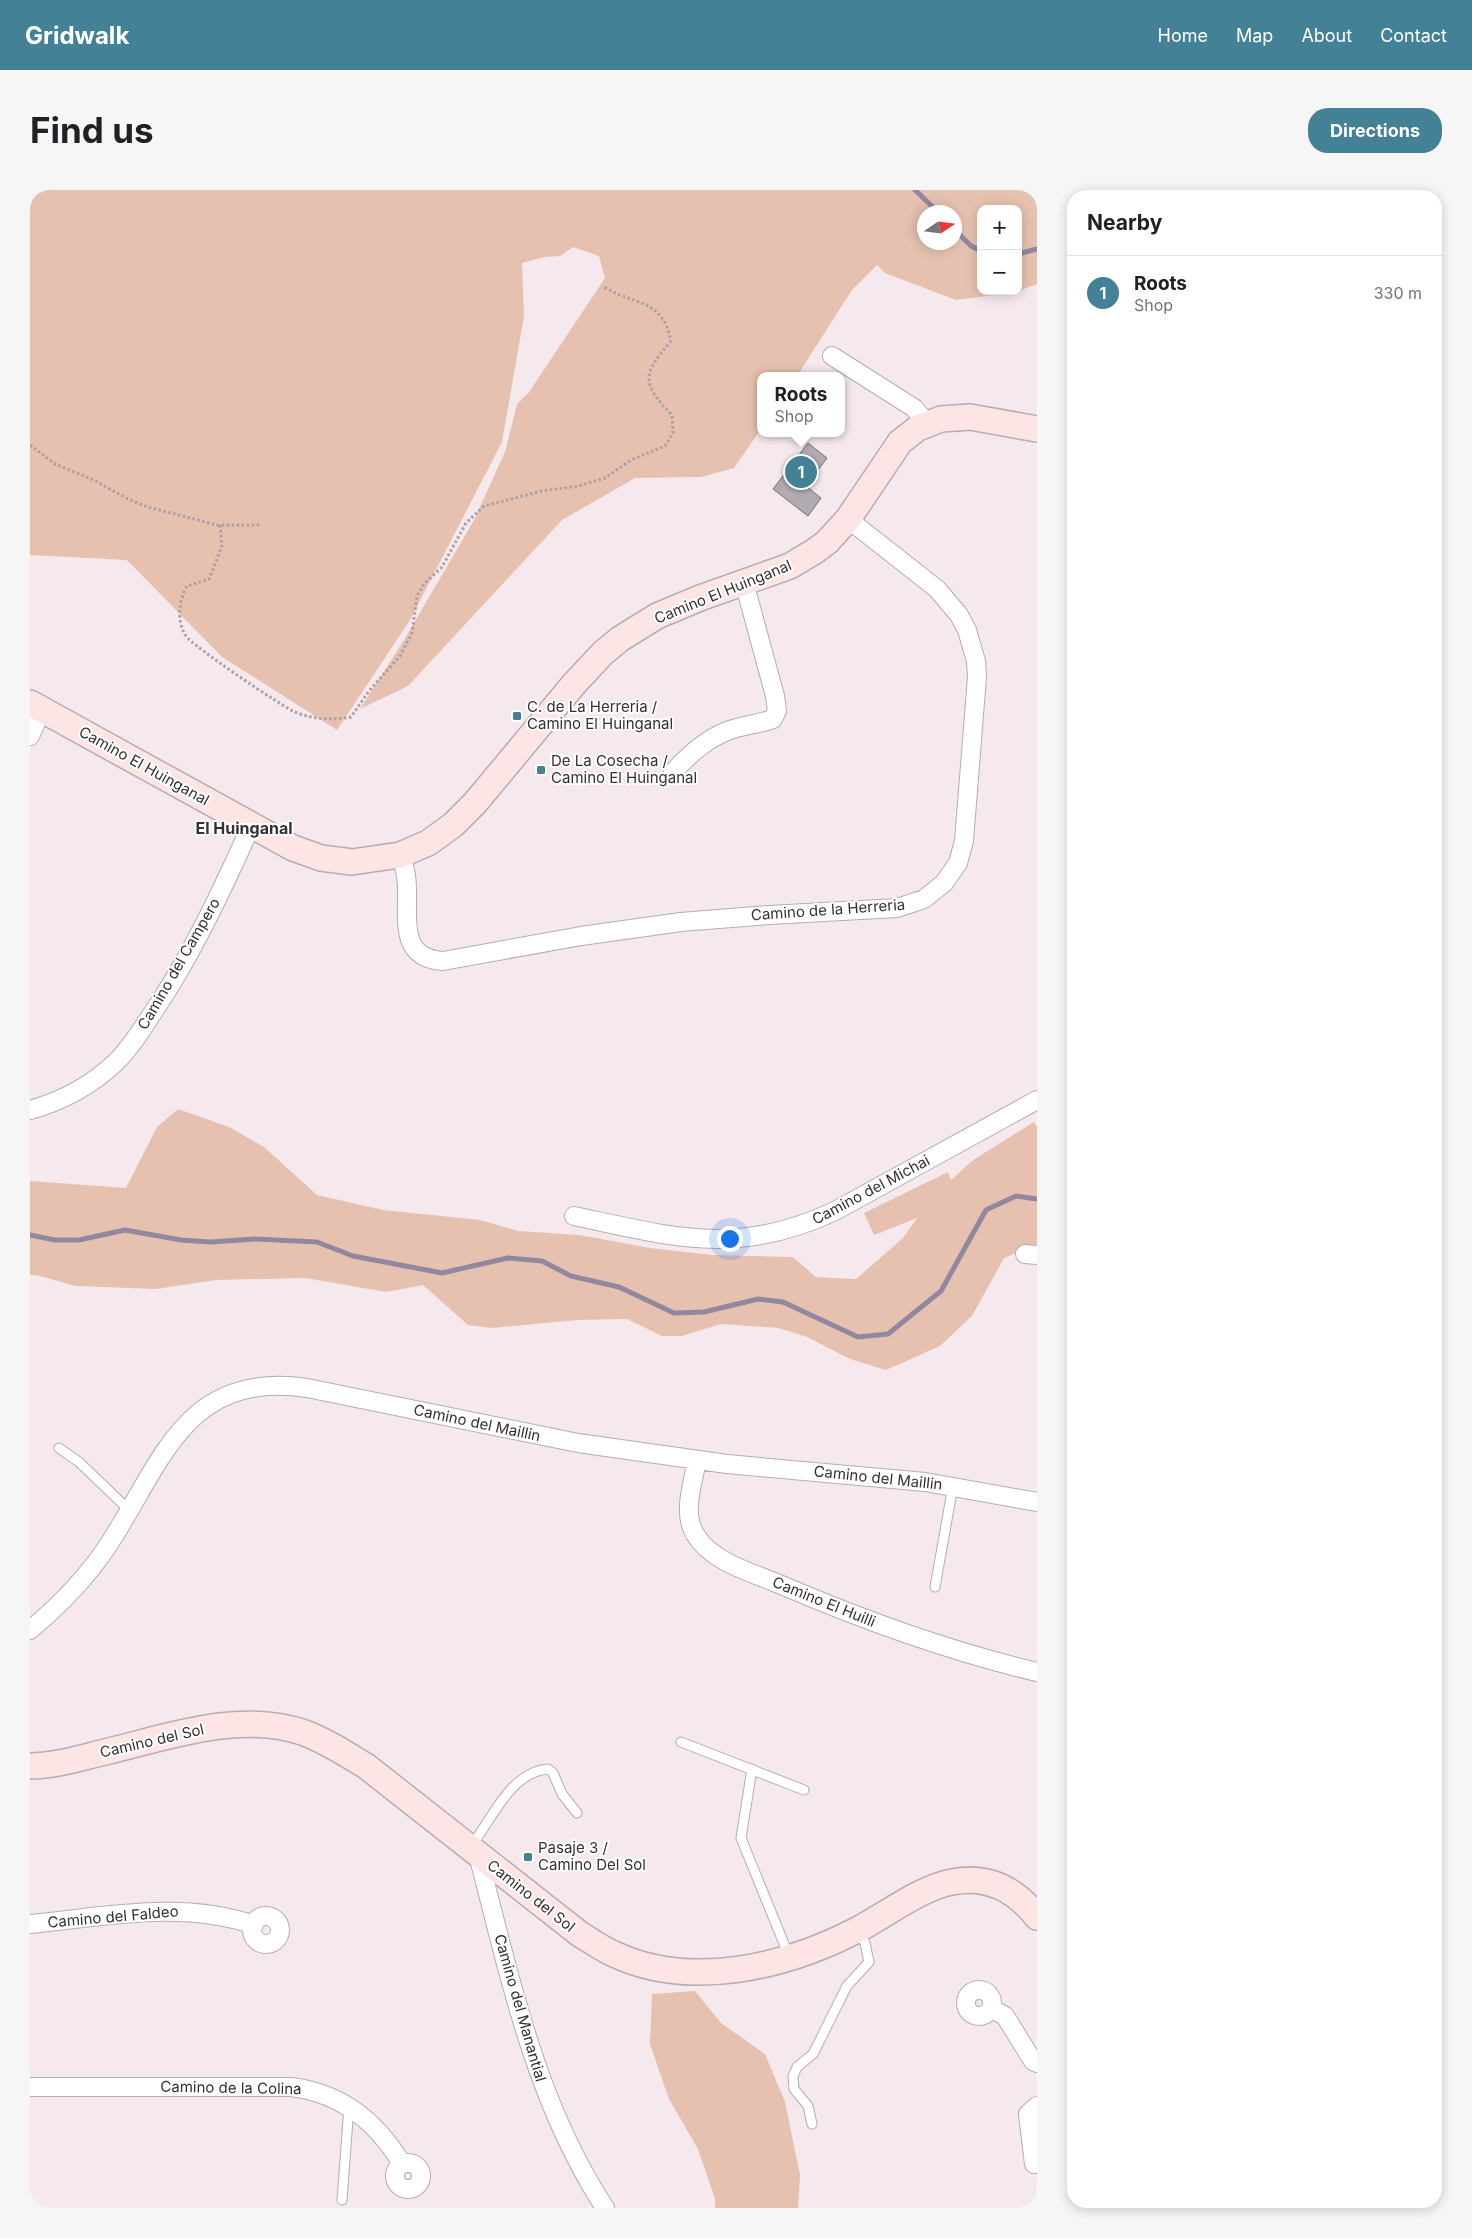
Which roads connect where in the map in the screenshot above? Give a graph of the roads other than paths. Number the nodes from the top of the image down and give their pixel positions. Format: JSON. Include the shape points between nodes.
{"nodes":[{"id":1,"x":832,"y":356,"type":"dead end"},
{"id":2,"x":927,"y":423,"type":"junction"},
{"id":3,"x":1037,"y":429,"type":"edge"},
{"id":4,"x":848,"y":520,"type":"junction"},
{"id":5,"x":744,"y":582,"type":"junction"},
{"id":6,"x":36,"y":706,"type":"edge"},
{"id":7,"x":30,"y":736,"type":"edge"},
{"id":8,"x":673,"y":772,"type":"dead end"},
{"id":9,"x":251,"y":826,"type":"junction"},
{"id":10,"x":400,"y":855,"type":"junction"},
{"id":11,"x":1037,"y":1100,"type":"edge"},
{"id":12,"x":30,"y":1110,"type":"edge"},
{"id":13,"x":574,"y":1216,"type":"dead end"},
{"id":14,"x":60,"y":1448,"type":"dead end"},
{"id":15,"x":697,"y":1460,"type":"junction"},
{"id":16,"x":953,"y":1486,"type":"junction"},
{"id":17,"x":1037,"y":1502,"type":"edge"},
{"id":18,"x":129,"y":1510,"type":"junction"},
{"id":19,"x":935,"y":1587,"type":"dead end"},
{"id":20,"x":30,"y":1630,"type":"edge"},
{"id":21,"x":1037,"y":1672,"type":"edge"},
{"id":22,"x":681,"y":1742,"type":"dead end"},
{"id":23,"x":30,"y":1766,"type":"edge"},
{"id":24,"x":752,"y":1769,"type":"junction"},
{"id":25,"x":804,"y":1790,"type":"dead end"},
{"id":26,"x":577,"y":1814,"type":"dead end"},
{"id":27,"x":474,"y":1852,"type":"junction"},
{"id":28,"x":1037,"y":1917,"type":"edge"},
{"id":29,"x":30,"y":1924,"type":"edge"},
{"id":30,"x":254,"y":1925,"type":"dead end"},
{"id":31,"x":858,"y":1930,"type":"junction"},
{"id":32,"x":790,"y":1958,"type":"junction"},
{"id":33,"x":991,"y":2008,"type":"dead end"},
{"id":34,"x":1037,"y":2063,"type":"edge"},
{"id":35,"x":30,"y":2087,"type":"edge"},
{"id":36,"x":349,"y":2106,"type":"junction"},
{"id":37,"x":1037,"y":2106,"type":"edge"},
{"id":38,"x":812,"y":2124,"type":"dead end"},
{"id":39,"x":402,"y":2164,"type":"dead end"},
{"id":40,"x":1037,"y":2164,"type":"edge"},
{"id":41,"x":342,"y":2200,"type":"dead end"},
{"id":42,"x":605,"y":2208,"type":"edge"}],
"edges":[{"from":1,"to":2,"type":"street","via":[[914,408]]},
{"from":2,"to":3,"type":"street","name":"Camino El Huinganal","via":[[970,417]]},
{"from":2,"to":4,"type":"street","name":"Camino El Huinganal","via":[[900,442]]},
{"from":4,"to":5,"type":"street","name":"Camino El Huinganal","via":[[828,542],[803,559]]},
{"from":4,"to":10,"type":"street","name":"Camino de la Herreria","via":[[949,601],[973,645],[977,677],[964,841],[952,873],[934,891],[897,908],[673,923],[443,961],[424,956],[409,938],[407,882]]},
{"from":5,"to":8,"type":"street","via":[[777,711],[773,719],[712,738]]},
{"from":5,"to":10,"type":"street","name":"Camino El Huinganal","via":[[676,608],[620,639],[588,668],[464,815],[435,839]]},
{"from":6,"to":7,"type":"street"},
{"from":6,"to":9,"type":"street","name":"Camino El Huinganal"},
{"from":9,"to":10,"type":"street","name":"Camino El Huinganal","via":[[293,848],[321,858],[352,862]]},
{"from":9,"to":12,"type":"street","name":"Camino del Campero","via":[[207,922],[163,998],[129,1048],[87,1085]]},
{"from":11,"to":13,"type":"street","name":"Camino del Michai","via":[[835,1211],[774,1234],[729,1240],[699,1239]]},
{"from":14,"to":18,"type":"lane"},
{"from":15,"to":16,"type":"street","name":"Camino del Maillin"},
{"from":15,"to":18,"type":"street","name":"Camino del Maillin","via":[[578,1443],[307,1388],[265,1385],[228,1395],[191,1419],[163,1452]]},
{"from":15,"to":21,"type":"street","name":"Camino El Huilli","via":[[689,1504],[690,1521],[699,1540],[720,1558],[880,1625]]},
{"from":16,"to":17,"type":"street","name":"Camino del Maillin"},
{"from":16,"to":19,"type":"lane"},
{"from":18,"to":20,"type":"street","name":"Camino del Maillin","via":[[93,1566]]},
{"from":22,"to":24,"type":"lane"},
{"from":23,"to":27,"type":"street","name":"Camino del Sol","via":[[66,1762],[216,1726],[274,1726],[304,1733],[348,1755]]},
{"from":24,"to":25,"type":"lane"},
{"from":24,"to":32,"type":"lane","via":[[742,1838]]},
{"from":26,"to":27,"type":"lane","via":[[562,1794],[553,1773],[541,1769],[514,1785]]},
{"from":27,"to":32,"type":"street","name":"Camino del Sol","via":[[581,1935],[630,1960],[665,1969],[699,1972],[750,1967]]},
{"from":27,"to":42,"type":"street","name":"Camino del Manantial","via":[[534,2062],[569,2147]]},
{"from":28,"to":31,"type":"street","name":"Camino del Sol","via":[[1024,1901],[1006,1888],[985,1881],[962,1880],[926,1891]]},
{"from":29,"to":30,"type":"street","name":"Camino del Faldeo","via":[[187,1910],[219,1914]]},
{"from":31,"to":32,"type":"street","name":"Camino del Sol"},
{"from":31,"to":38,"type":"lane","via":[[869,1962],[847,1986],[813,2054],[797,2067],[793,2076],[794,2089],[808,2106]]},
{"from":33,"to":34,"type":"street","via":[[1005,2016]]},
{"from":35,"to":36,"type":"street","name":"Camino de la Colina","via":[[291,2087],[320,2092]]},
{"from":36,"to":39,"type":"street","name":"Camino de la Colina","via":[[375,2127]]},
{"from":36,"to":41,"type":"lane"},
{"from":37,"to":40,"type":"street","via":[[1028,2114],[1034,2164]]}]}
